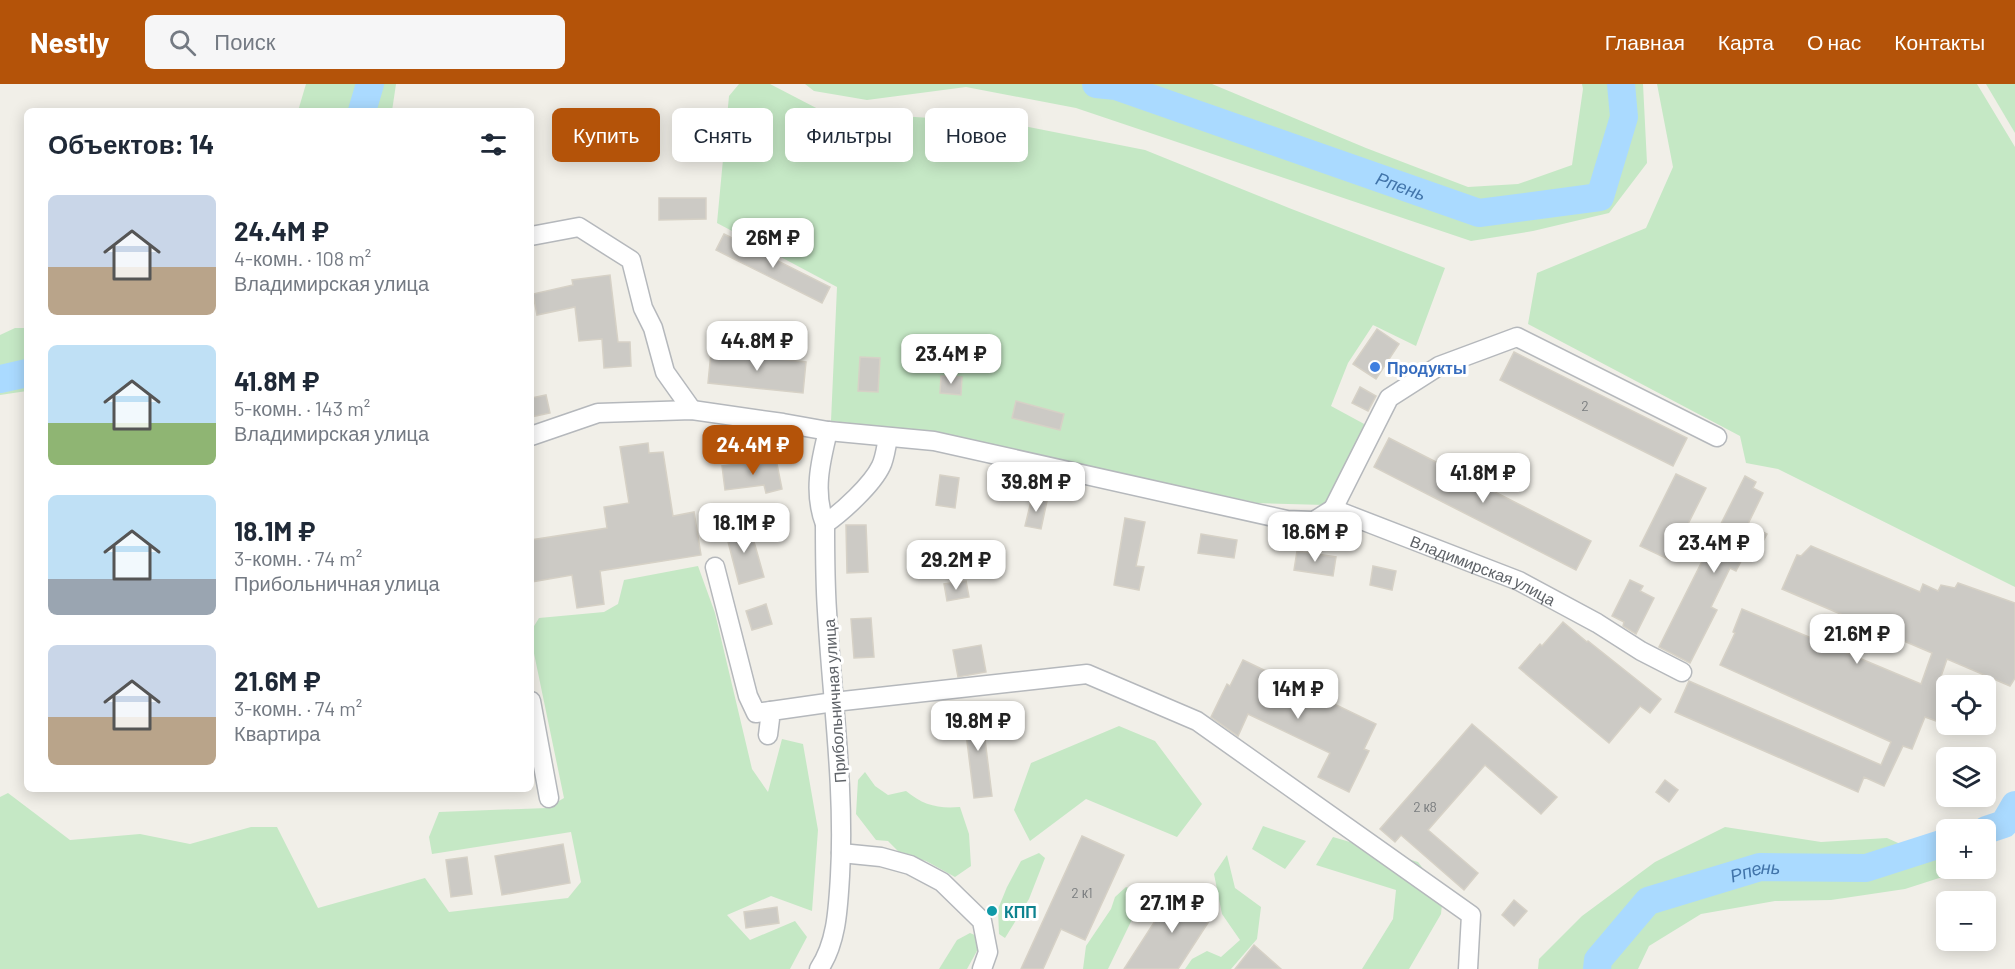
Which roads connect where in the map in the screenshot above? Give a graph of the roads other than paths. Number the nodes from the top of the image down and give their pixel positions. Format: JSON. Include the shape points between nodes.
{"nodes":[{"id":1,"x":534,"y":235,"type":"edge"},
{"id":2,"x":692,"y":410,"type":"junction"},
{"id":3,"x":828,"y":431,"type":"junction"},
{"id":4,"x":534,"y":435,"type":"edge"},
{"id":5,"x":1717,"y":437,"type":"dead end"},
{"id":6,"x":888,"y":438,"type":"junction"},
{"id":7,"x":1333,"y":509,"type":"junction"},
{"id":8,"x":825,"y":524,"type":"junction"},
{"id":9,"x":715,"y":567,"type":"dead end"},
{"id":10,"x":1682,"y":672,"type":"dead end"},
{"id":11,"x":834,"y":702,"type":"junction"},
{"id":12,"x":771,"y":711,"type":"junction"},
{"id":13,"x":534,"y":717,"type":"edge"},
{"id":14,"x":768,"y":735,"type":"dead end"},
{"id":15,"x":549,"y":798,"type":"dead end"},
{"id":16,"x":841,"y":853,"type":"junction"},
{"id":17,"x":819,"y":969,"type":"edge"},
{"id":18,"x":982,"y":969,"type":"edge"},
{"id":19,"x":1468,"y":969,"type":"edge"}],
"edges":[{"from":1,"to":2,"type":"street","via":[[579,227],[631,260],[665,372]]},
{"from":2,"to":3,"type":"street"},
{"from":2,"to":4,"type":"street","via":[[598,413]]},
{"from":3,"to":6,"type":"street"},
{"from":3,"to":8,"type":"street","name":"Прибольничная улица","via":[[817,485]]},
{"from":5,"to":7,"type":"street","via":[[1517,338],[1439,366],[1389,398]]},
{"from":6,"to":7,"type":"street","via":[[934,441],[988,452],[1287,520],[1314,521]]},
{"from":6,"to":8,"type":"street","via":[[874,478]]},
{"from":7,"to":10,"type":"street","name":"Владимирская улица","via":[[1519,581]]},
{"from":8,"to":11,"type":"street","name":"Прибольничная улица"},
{"from":9,"to":12,"type":"street","via":[[748,696],[756,713]]},
{"from":11,"to":12,"type":"street"},
{"from":11,"to":16,"type":"street","name":"Прибольничная улица"},
{"from":11,"to":19,"type":"street","via":[[1087,674],[1197,721],[1471,915]]},
{"from":12,"to":14,"type":"street"},
{"from":13,"to":15,"type":"street"},
{"from":16,"to":17,"type":"street","name":"Прибольничная улица","via":[[834,932]]},
{"from":16,"to":18,"type":"street","via":[[910,865],[942,882],[982,921],[988,952]]}]}
